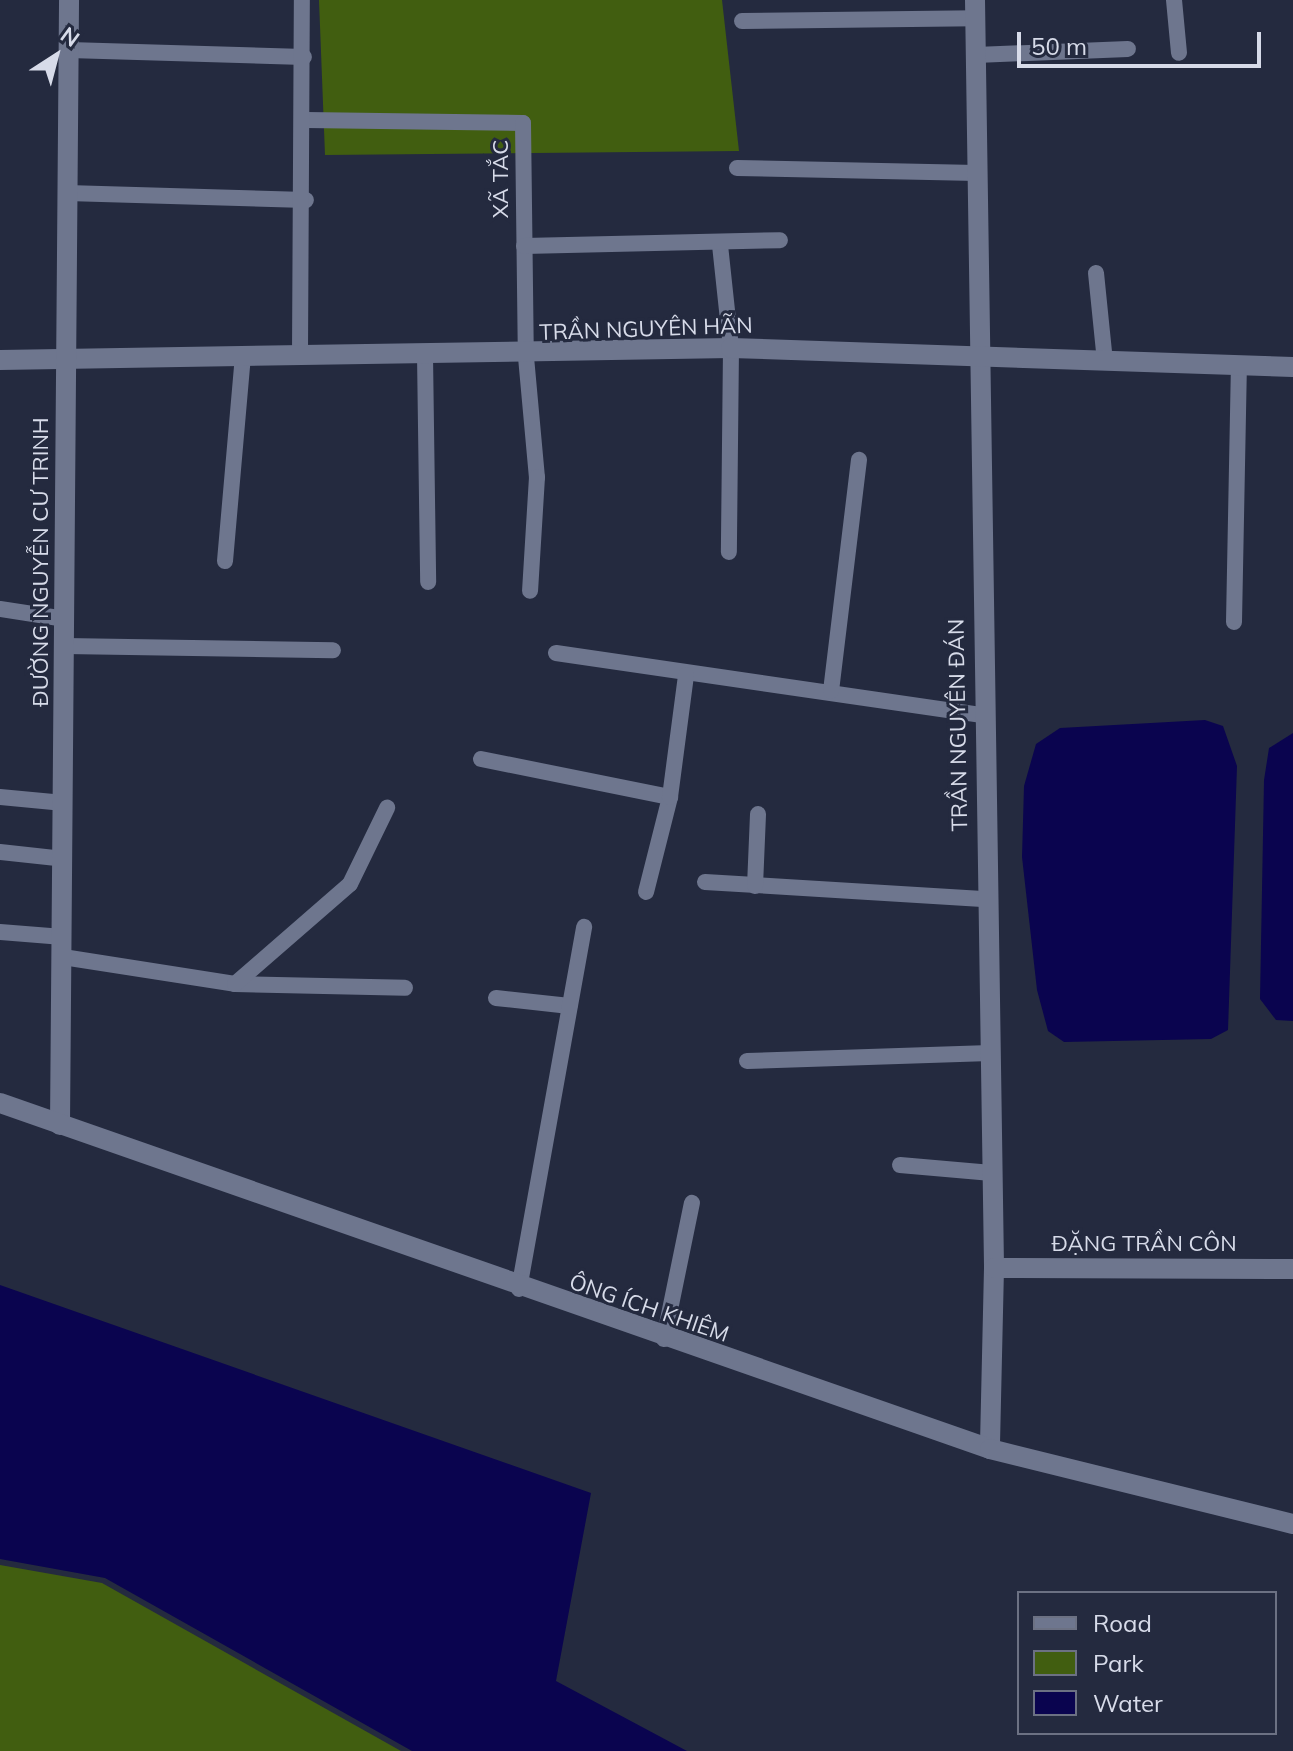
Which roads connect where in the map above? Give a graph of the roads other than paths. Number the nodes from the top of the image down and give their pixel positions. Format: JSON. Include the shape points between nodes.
{"nodes":[{"id":1,"x":69,"y":0,"type":"edge"},
{"id":2,"x":302,"y":0,"type":"edge"},
{"id":3,"x":1174,"y":0,"type":"edge"},
{"id":4,"x":975,"y":9,"type":"edge"},
{"id":5,"x":742,"y":21,"type":"dead end"},
{"id":6,"x":1128,"y":49,"type":"dead end"},
{"id":7,"x":69,"y":50,"type":"junction"},
{"id":8,"x":1179,"y":53,"type":"dead end"},
{"id":9,"x":976,"y":55,"type":"junction"},
{"id":10,"x":304,"y":57,"type":"junction"},
{"id":11,"x":306,"y":120,"type":"junction"},
{"id":12,"x":737,"y":168,"type":"dead end"},
{"id":13,"x":977,"y":173,"type":"junction"},
{"id":14,"x":67,"y":193,"type":"junction"},
{"id":15,"x":306,"y":200,"type":"junction"},
{"id":16,"x":780,"y":240,"type":"dead end"},
{"id":17,"x":720,"y":245,"type":"junction"},
{"id":18,"x":524,"y":246,"type":"junction"},
{"id":19,"x":1096,"y":273,"type":"dead end"},
{"id":20,"x":731,"y":348,"type":"junction"},
{"id":21,"x":977,"y":351,"type":"junction"},
{"id":22,"x":300,"y":353,"type":"junction"},
{"id":23,"x":243,"y":355,"type":"junction"},
{"id":24,"x":425,"y":355,"type":"junction"},
{"id":25,"x":67,"y":357,"type":"junction"},
{"id":26,"x":526,"y":357,"type":"junction"},
{"id":27,"x":0,"y":360,"type":"edge"},
{"id":28,"x":1105,"y":362,"type":"junction"},
{"id":29,"x":1239,"y":367,"type":"junction"},
{"id":30,"x":1293,"y":367,"type":"edge"},
{"id":31,"x":859,"y":460,"type":"dead end"},
{"id":32,"x":729,"y":552,"type":"dead end"},
{"id":33,"x":225,"y":561,"type":"dead end"},
{"id":34,"x":428,"y":582,"type":"dead end"},
{"id":35,"x":530,"y":591,"type":"dead end"},
{"id":36,"x":0,"y":609,"type":"edge"},
{"id":37,"x":65,"y":619,"type":"junction"},
{"id":38,"x":1234,"y":622,"type":"dead end"},
{"id":39,"x":65,"y":646,"type":"junction"},
{"id":40,"x":333,"y":650,"type":"dead end"},
{"id":41,"x":556,"y":653,"type":"dead end"},
{"id":42,"x":686,"y":675,"type":"junction"},
{"id":43,"x":831,"y":691,"type":"junction"},
{"id":44,"x":981,"y":715,"type":"junction"},
{"id":45,"x":481,"y":759,"type":"dead end"},
{"id":46,"x":0,"y":797,"type":"edge"},
{"id":47,"x":670,"y":797,"type":"junction"},
{"id":48,"x":64,"y":803,"type":"junction"},
{"id":49,"x":387,"y":808,"type":"dead end"},
{"id":50,"x":758,"y":814,"type":"dead end"},
{"id":51,"x":0,"y":852,"type":"edge"},
{"id":52,"x":64,"y":859,"type":"junction"},
{"id":53,"x":705,"y":882,"type":"dead end"},
{"id":54,"x":755,"y":886,"type":"junction"},
{"id":55,"x":646,"y":892,"type":"dead end"},
{"id":56,"x":986,"y":899,"type":"junction"},
{"id":57,"x":584,"y":927,"type":"dead end"},
{"id":58,"x":0,"y":932,"type":"edge"},
{"id":59,"x":63,"y":947,"type":"junction"},
{"id":60,"x":235,"y":984,"type":"junction"},
{"id":61,"x":405,"y":988,"type":"dead end"},
{"id":62,"x":496,"y":998,"type":"dead end"},
{"id":63,"x":570,"y":1006,"type":"junction"},
{"id":64,"x":990,"y":1053,"type":"junction"},
{"id":65,"x":747,"y":1061,"type":"dead end"},
{"id":66,"x":0,"y":1103,"type":"edge"},
{"id":67,"x":60,"y":1125,"type":"junction"},
{"id":68,"x":900,"y":1165,"type":"dead end"},
{"id":69,"x":992,"y":1173,"type":"junction"},
{"id":70,"x":692,"y":1203,"type":"dead end"},
{"id":71,"x":994,"y":1268,"type":"junction"},
{"id":72,"x":1293,"y":1269,"type":"edge"},
{"id":73,"x":519,"y":1289,"type":"junction"},
{"id":74,"x":664,"y":1339,"type":"junction"},
{"id":75,"x":990,"y":1449,"type":"junction"},
{"id":76,"x":1293,"y":1524,"type":"edge"}],
"edges":[{"from":1,"to":7,"type":"street","name":"ĐƯỜNG NGUYỄN CƯ TRINH"},
{"from":2,"to":10,"type":"lane"},
{"from":3,"to":8,"type":"lane"},
{"from":4,"to":5,"type":"lane"},
{"from":4,"to":9,"type":"street","name":"TRẦN NGUYÊN ĐÁN"},
{"from":6,"to":9,"type":"lane"},
{"from":7,"to":10,"type":"lane"},
{"from":7,"to":14,"type":"street","name":"ĐƯỜNG NGUYỄN CƯ TRINH"},
{"from":9,"to":13,"type":"street","name":"TRẦN NGUYÊN ĐÁN"},
{"from":10,"to":11,"type":"lane"},
{"from":11,"to":15,"type":"lane"},
{"from":11,"to":18,"type":"lane","name":"XÃ TẮC","via":[[523,123]]},
{"from":12,"to":13,"type":"lane"},
{"from":13,"to":21,"type":"street","name":"TRẦN NGUYÊN ĐÁN"},
{"from":14,"to":15,"type":"lane"},
{"from":14,"to":25,"type":"street","name":"ĐƯỜNG NGUYỄN CƯ TRINH"},
{"from":15,"to":22,"type":"lane"},
{"from":16,"to":17,"type":"lane"},
{"from":17,"to":18,"type":"lane"},
{"from":17,"to":20,"type":"lane"},
{"from":18,"to":26,"type":"lane","name":"XÃ TẮC"},
{"from":19,"to":28,"type":"lane"},
{"from":20,"to":21,"type":"street","name":"TRẦN NGUYÊN HÃN"},
{"from":20,"to":26,"type":"street","name":"TRẦN NGUYÊN HÃN"},
{"from":20,"to":32,"type":"lane"},
{"from":21,"to":28,"type":"street","name":"TRẦN NGUYÊN HÃN"},
{"from":21,"to":44,"type":"street","name":"TRẦN NGUYÊN ĐÁN"},
{"from":22,"to":23,"type":"street","name":"TRẦN NGUYÊN HÃN"},
{"from":22,"to":24,"type":"street","name":"TRẦN NGUYÊN HÃN"},
{"from":23,"to":25,"type":"street","name":"TRẦN NGUYÊN HÃN"},
{"from":23,"to":33,"type":"lane"},
{"from":24,"to":26,"type":"street","name":"TRẦN NGUYÊN HÃN"},
{"from":24,"to":34,"type":"lane"},
{"from":25,"to":27,"type":"street","name":"TRẦN NGUYÊN HÃN"},
{"from":25,"to":37,"type":"street","name":"ĐƯỜNG NGUYỄN CƯ TRINH"},
{"from":26,"to":35,"type":"lane","name":"XÃ TẮC","via":[[537,477]]},
{"from":28,"to":29,"type":"street","name":"TRẦN NGUYÊN HÃN"},
{"from":29,"to":30,"type":"street","name":"TRẦN NGUYÊN HÃN"},
{"from":29,"to":38,"type":"lane"},
{"from":31,"to":43,"type":"lane"},
{"from":36,"to":37,"type":"lane"},
{"from":37,"to":39,"type":"street","name":"ĐƯỜNG NGUYỄN CƯ TRINH"},
{"from":39,"to":40,"type":"lane"},
{"from":39,"to":48,"type":"street","name":"ĐƯỜNG NGUYỄN CƯ TRINH"},
{"from":41,"to":42,"type":"lane"},
{"from":42,"to":43,"type":"lane"},
{"from":42,"to":47,"type":"lane"},
{"from":43,"to":44,"type":"lane"},
{"from":44,"to":56,"type":"street","name":"TRẦN NGUYÊN ĐÁN"},
{"from":45,"to":47,"type":"lane"},
{"from":46,"to":48,"type":"lane"},
{"from":47,"to":55,"type":"lane"},
{"from":48,"to":52,"type":"street","name":"ĐƯỜNG NGUYỄN CƯ TRINH"},
{"from":49,"to":60,"type":"lane","via":[[350,884]]},
{"from":50,"to":54,"type":"lane"},
{"from":51,"to":52,"type":"lane"},
{"from":52,"to":59,"type":"street","name":"ĐƯỜNG NGUYỄN CƯ TRINH"},
{"from":53,"to":54,"type":"lane"},
{"from":54,"to":56,"type":"lane"},
{"from":56,"to":64,"type":"street","name":"TRẦN NGUYÊN ĐÁN"},
{"from":57,"to":63,"type":"lane"},
{"from":58,"to":59,"type":"lane"},
{"from":59,"to":60,"type":"lane"},
{"from":59,"to":67,"type":"street","name":"ĐƯỜNG NGUYỄN CƯ TRINH"},
{"from":60,"to":61,"type":"lane"},
{"from":62,"to":63,"type":"lane"},
{"from":63,"to":73,"type":"lane"},
{"from":64,"to":65,"type":"lane"},
{"from":64,"to":69,"type":"street","name":"TRẦN NGUYÊN ĐÁN"},
{"from":66,"to":67,"type":"street","name":"ÔNG ÍCH KHIÊM"},
{"from":67,"to":73,"type":"street","name":"ÔNG ÍCH KHIÊM"},
{"from":68,"to":69,"type":"lane"},
{"from":69,"to":71,"type":"street","name":"TRẦN NGUYÊN ĐÁN"},
{"from":70,"to":74,"type":"lane"},
{"from":71,"to":72,"type":"street","name":"ĐẶNG TRẦN CÔN"},
{"from":71,"to":75,"type":"street","name":"TRẦN NGUYÊN ĐÁN"},
{"from":73,"to":74,"type":"street","name":"ÔNG ÍCH KHIÊM"},
{"from":74,"to":75,"type":"street","name":"ÔNG ÍCH KHIÊM"},
{"from":75,"to":76,"type":"street","name":"ÔNG ÍCH KHIÊM"}]}
